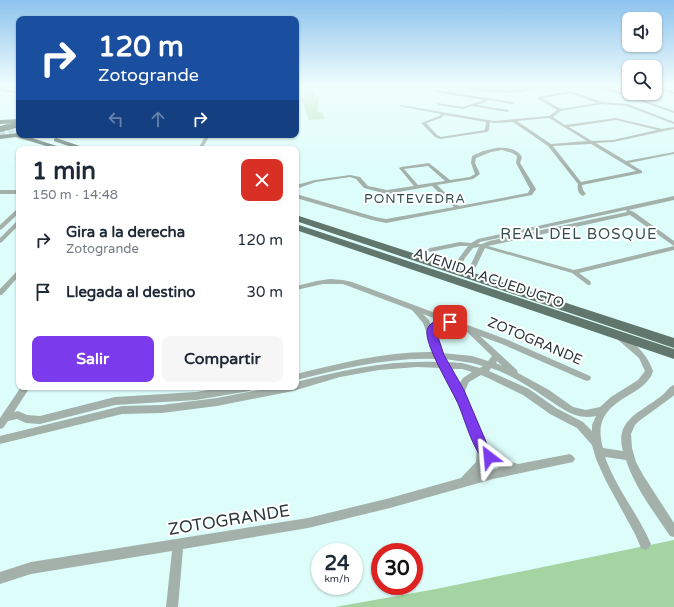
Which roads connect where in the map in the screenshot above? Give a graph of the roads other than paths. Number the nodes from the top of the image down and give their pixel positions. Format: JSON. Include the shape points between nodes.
{"nodes":[{"id":1,"x":438,"y":114,"type":"edge"},
{"id":2,"x":554,"y":114,"type":"edge"},
{"id":3,"x":649,"y":114,"type":"edge"},
{"id":4,"x":441,"y":115,"type":"junction"},
{"id":5,"x":544,"y":117,"type":"junction"},
{"id":6,"x":550,"y":117,"type":"junction"},
{"id":7,"x":474,"y":119,"type":"junction"},
{"id":8,"x":513,"y":120,"type":"junction"},
{"id":9,"x":16,"y":121,"type":"edge"},
{"id":10,"x":488,"y":121,"type":"junction"},
{"id":11,"x":0,"y":122,"type":"edge"},
{"id":12,"x":16,"y":122,"type":"edge"},
{"id":13,"x":674,"y":124,"type":"edge"},
{"id":14,"x":565,"y":126,"type":"junction"},
{"id":15,"x":488,"y":127,"type":"junction"},
{"id":16,"x":0,"y":129,"type":"edge"},
{"id":17,"x":665,"y":129,"type":"junction"},
{"id":18,"x":674,"y":132,"type":"edge"},
{"id":19,"x":16,"y":136,"type":"edge"},
{"id":20,"x":0,"y":137,"type":"edge"},
{"id":21,"x":10,"y":137,"type":"junction"},
{"id":22,"x":28,"y":138,"type":"edge"},
{"id":23,"x":37,"y":138,"type":"edge"},
{"id":24,"x":50,"y":138,"type":"dead end"},
{"id":25,"x":0,"y":141,"type":"edge"},
{"id":26,"x":592,"y":142,"type":"junction"},
{"id":27,"x":585,"y":143,"type":"junction"},
{"id":28,"x":550,"y":145,"type":"junction"},
{"id":29,"x":52,"y":146,"type":"edge"},
{"id":30,"x":62,"y":146,"type":"edge"},
{"id":31,"x":75,"y":146,"type":"edge"},
{"id":32,"x":674,"y":153,"type":"edge"},
{"id":33,"x":625,"y":163,"type":"junction"},
{"id":34,"x":633,"y":173,"type":"junction"},
{"id":35,"x":449,"y":182,"type":"junction"},
{"id":36,"x":433,"y":184,"type":"junction"},
{"id":37,"x":580,"y":184,"type":"junction"},
{"id":38,"x":299,"y":186,"type":"edge"},
{"id":39,"x":417,"y":187,"type":"junction"},
{"id":40,"x":0,"y":192,"type":"edge"},
{"id":41,"x":16,"y":192,"type":"edge"},
{"id":42,"x":583,"y":194,"type":"dead end"},
{"id":43,"x":299,"y":197,"type":"edge"},
{"id":44,"x":674,"y":198,"type":"edge"},
{"id":45,"x":458,"y":208,"type":"junction"},
{"id":46,"x":625,"y":208,"type":"junction"},
{"id":47,"x":16,"y":213,"type":"edge"},
{"id":48,"x":632,"y":213,"type":"junction"},
{"id":49,"x":299,"y":219,"type":"edge"},
{"id":50,"x":16,"y":225,"type":"edge"},
{"id":51,"x":0,"y":228,"type":"edge"},
{"id":52,"x":299,"y":228,"type":"edge"},
{"id":53,"x":0,"y":241,"type":"edge"},
{"id":54,"x":472,"y":244,"type":"junction"},
{"id":55,"x":674,"y":244,"type":"edge"},
{"id":56,"x":483,"y":246,"type":"junction"},
{"id":57,"x":674,"y":248,"type":"edge"},
{"id":58,"x":430,"y":250,"type":"dead end"},
{"id":59,"x":463,"y":258,"type":"junction"},
{"id":60,"x":475,"y":262,"type":"junction"},
{"id":61,"x":456,"y":271,"type":"junction"},
{"id":62,"x":576,"y":274,"type":"junction"},
{"id":63,"x":16,"y":275,"type":"edge"},
{"id":64,"x":469,"y":275,"type":"junction"},
{"id":65,"x":588,"y":283,"type":"dead end"},
{"id":66,"x":299,"y":287,"type":"edge"},
{"id":67,"x":0,"y":293,"type":"edge"},
{"id":68,"x":412,"y":307,"type":"junction"},
{"id":69,"x":450,"y":322,"type":"junction"},
{"id":70,"x":466,"y":328,"type":"junction"},
{"id":71,"x":432,"y":334,"type":"junction"},
{"id":72,"x":616,"y":335,"type":"junction"},
{"id":73,"x":506,"y":342,"type":"junction"},
{"id":74,"x":674,"y":342,"type":"edge"},
{"id":75,"x":495,"y":353,"type":"junction"},
{"id":76,"x":674,"y":354,"type":"edge"},
{"id":77,"x":439,"y":356,"type":"junction"},
{"id":78,"x":489,"y":364,"type":"junction"},
{"id":79,"x":444,"y":365,"type":"junction"},
{"id":80,"x":480,"y":371,"type":"junction"},
{"id":81,"x":299,"y":376,"type":"edge"},
{"id":82,"x":519,"y":376,"type":"junction"},
{"id":83,"x":587,"y":378,"type":"dead end"},
{"id":84,"x":299,"y":385,"type":"edge"},
{"id":85,"x":674,"y":389,"type":"edge"},
{"id":86,"x":24,"y":390,"type":"edge"},
{"id":87,"x":232,"y":390,"type":"edge"},
{"id":88,"x":278,"y":390,"type":"edge"},
{"id":89,"x":460,"y":393,"type":"junction"},
{"id":90,"x":142,"y":399,"type":"junction"},
{"id":91,"x":136,"y":409,"type":"junction"},
{"id":92,"x":603,"y":410,"type":"junction"},
{"id":93,"x":566,"y":412,"type":"junction"},
{"id":94,"x":6,"y":417,"type":"junction"},
{"id":95,"x":0,"y":425,"type":"edge"},
{"id":96,"x":0,"y":440,"type":"edge"},
{"id":97,"x":596,"y":442,"type":"junction"},
{"id":98,"x":482,"y":448,"type":"junction"},
{"id":99,"x":600,"y":452,"type":"junction"},
{"id":100,"x":629,"y":456,"type":"junction"},
{"id":101,"x":570,"y":459,"type":"dead end"},
{"id":102,"x":522,"y":468,"type":"junction"},
{"id":103,"x":461,"y":482,"type":"junction"},
{"id":104,"x":674,"y":532,"type":"edge"},
{"id":105,"x":178,"y":544,"type":"junction"},
{"id":106,"x":645,"y":544,"type":"dead end"},
{"id":107,"x":0,"y":578,"type":"edge"},
{"id":108,"x":172,"y":607,"type":"edge"}],
"edges":[{"from":1,"to":4,"type":"street"},
{"from":2,"to":6,"type":"street"},
{"from":3,"to":13,"type":"street"},
{"from":4,"to":7,"type":"street"},
{"from":4,"to":15,"type":"street","via":[[423,124],[440,138],[486,131]]},
{"from":5,"to":6,"type":"street"},
{"from":5,"to":8,"type":"street"},
{"from":5,"to":27,"type":"street"},
{"from":6,"to":14,"type":"street"},
{"from":7,"to":10,"type":"street"},
{"from":7,"to":15,"type":"street"},
{"from":8,"to":10,"type":"street"},
{"from":8,"to":28,"type":"street"},
{"from":9,"to":11,"type":"main road"},
{"from":10,"to":15,"type":"street"},
{"from":12,"to":16,"type":"main road","bridge":true},
{"from":13,"to":17,"type":"street"},
{"from":14,"to":17,"type":"street","via":[[616,119]]},
{"from":14,"to":26,"type":"street"},
{"from":17,"to":18,"type":"street"},
{"from":17,"to":26,"type":"street","via":[[613,141]]},
{"from":19,"to":21,"type":"main road"},
{"from":20,"to":21,"type":"main road"},
{"from":21,"to":25,"type":"main road"},
{"from":22,"to":29,"type":"main road"},
{"from":23,"to":30,"type":"main road"},
{"from":24,"to":31,"type":"main road"},
{"from":26,"to":27,"type":"street"},
{"from":26,"to":33,"type":"street"},
{"from":27,"to":28,"type":"street"},
{"from":27,"to":34,"type":"street"},
{"from":28,"to":37,"type":"street"},
{"from":32,"to":33,"type":"street"},
{"from":33,"to":34,"type":"street","via":[[640,172]]},
{"from":34,"to":37,"type":"street"},
{"from":35,"to":36,"type":"street"},
{"from":35,"to":39,"type":"street","via":[[429,164],[401,168]]},
{"from":35,"to":45,"type":"street","via":[[476,176],[478,173],[473,163],[474,157],[499,149],[511,150],[519,155],[518,163],[533,187],[532,192],[527,195]]},
{"from":36,"to":39,"type":"street"},
{"from":36,"to":45,"type":"street"},
{"from":37,"to":42,"type":"street"},
{"from":38,"to":39,"type":"street","via":[[350,176],[358,178],[366,187],[381,191]]},
{"from":40,"to":41,"type":"street"},
{"from":43,"to":45,"type":"street","via":[[374,220],[386,221]]},
{"from":44,"to":46,"type":"street"},
{"from":46,"to":48,"type":"street"},
{"from":46,"to":54,"type":"street","via":[[484,239]]},
{"from":47,"to":51,"type":"street"},
{"from":48,"to":55,"type":"street"},
{"from":48,"to":56,"type":"street"},
{"from":49,"to":61,"type":"main road","name":"AVENIDA ACUEDUCTO"},
{"from":50,"to":53,"type":"street"},
{"from":52,"to":72,"type":"main road","name":"AVENIDA ACUEDUCTO"},
{"from":54,"to":56,"type":"street"},
{"from":54,"to":58,"type":"street"},
{"from":54,"to":59,"type":"street"},
{"from":56,"to":60,"type":"street"},
{"from":56,"to":62,"type":"street"},
{"from":57,"to":62,"type":"street"},
{"from":59,"to":60,"type":"street"},
{"from":59,"to":61,"type":"street"},
{"from":60,"to":64,"type":"street"},
{"from":61,"to":64,"type":"main road","name":"AVENIDA ACUEDUCTO"},
{"from":62,"to":65,"type":"street"},
{"from":63,"to":67,"type":"street"},
{"from":64,"to":74,"type":"main road","name":"AVENIDA ACUEDUCTO"},
{"from":66,"to":68,"type":"street","name":"ZOTOGRANDE","via":[[326,281],[343,282]]},
{"from":68,"to":69,"type":"street","name":"ZOTOGRANDE"},
{"from":68,"to":71,"type":"street","name":"ZOTOGRANDE","via":[[426,322]]},
{"from":69,"to":70,"type":"street","name":"ZOTOGRANDE"},
{"from":69,"to":71,"type":"street","via":[[435,326]]},
{"from":70,"to":73,"type":"street","name":"ZOTOGRANDE"},
{"from":70,"to":75,"type":"street"},
{"from":71,"to":77,"type":"street","name":"ZOTOGRANDE"},
{"from":72,"to":76,"type":"main road","name":"AVENIDA ACUEDUCTO"},
{"from":72,"to":92,"type":"street","via":[[639,352],[645,359],[649,371],[644,381],[609,403]]},
{"from":73,"to":75,"type":"street","via":[[496,344],[493,347]]},
{"from":73,"to":83,"type":"street","name":"ZOTOGRANDE"},
{"from":75,"to":78,"type":"street"},
{"from":75,"to":82,"type":"street"},
{"from":77,"to":78,"type":"street"},
{"from":77,"to":79,"type":"street","name":"ZOTOGRANDE"},
{"from":77,"to":81,"type":"street","via":[[367,360]]},
{"from":78,"to":80,"type":"street"},
{"from":78,"to":82,"type":"street"},
{"from":79,"to":80,"type":"street"},
{"from":79,"to":84,"type":"street","via":[[379,367]]},
{"from":79,"to":89,"type":"street","name":"ZOTOGRANDE"},
{"from":80,"to":89,"type":"street","via":[[464,381]]},
{"from":80,"to":93,"type":"street","via":[[526,392],[553,411]]},
{"from":82,"to":93,"type":"street"},
{"from":85,"to":100,"type":"street","via":[[662,402],[632,422],[625,441]]},
{"from":86,"to":94,"type":"street"},
{"from":87,"to":90,"type":"street","via":[[196,396]]},
{"from":88,"to":91,"type":"street","via":[[217,402],[162,409]]},
{"from":89,"to":98,"type":"street","name":"ZOTOGRANDE"},
{"from":90,"to":91,"type":"street"},
{"from":90,"to":94,"type":"street","via":[[102,403],[40,420],[26,419],[18,415]]},
{"from":91,"to":96,"type":"street","via":[[91,417]]},
{"from":92,"to":93,"type":"street","via":[[587,414]]},
{"from":92,"to":97,"type":"street","via":[[597,421]]},
{"from":93,"to":97,"type":"street"},
{"from":94,"to":95,"type":"street"},
{"from":97,"to":99,"type":"street"},
{"from":98,"to":102,"type":"street","name":"ZOTOGRANDE","via":[[489,457],[501,465]]},
{"from":98,"to":103,"type":"street","name":"ZOTOGRANDE","via":[[481,464]]},
{"from":99,"to":100,"type":"street"},
{"from":99,"to":106,"type":"street","via":[[606,471],[641,532]]},
{"from":100,"to":104,"type":"street","via":[[642,483]]},
{"from":101,"to":102,"type":"street","name":"ZOTOGRANDE"},
{"from":102,"to":103,"type":"street","name":"ZOTOGRANDE"},
{"from":103,"to":105,"type":"street","name":"ZOTOGRANDE","via":[[308,523]]},
{"from":105,"to":107,"type":"street","name":"ZOTOGRANDE","via":[[31,568]]},
{"from":105,"to":108,"type":"street"}]}
